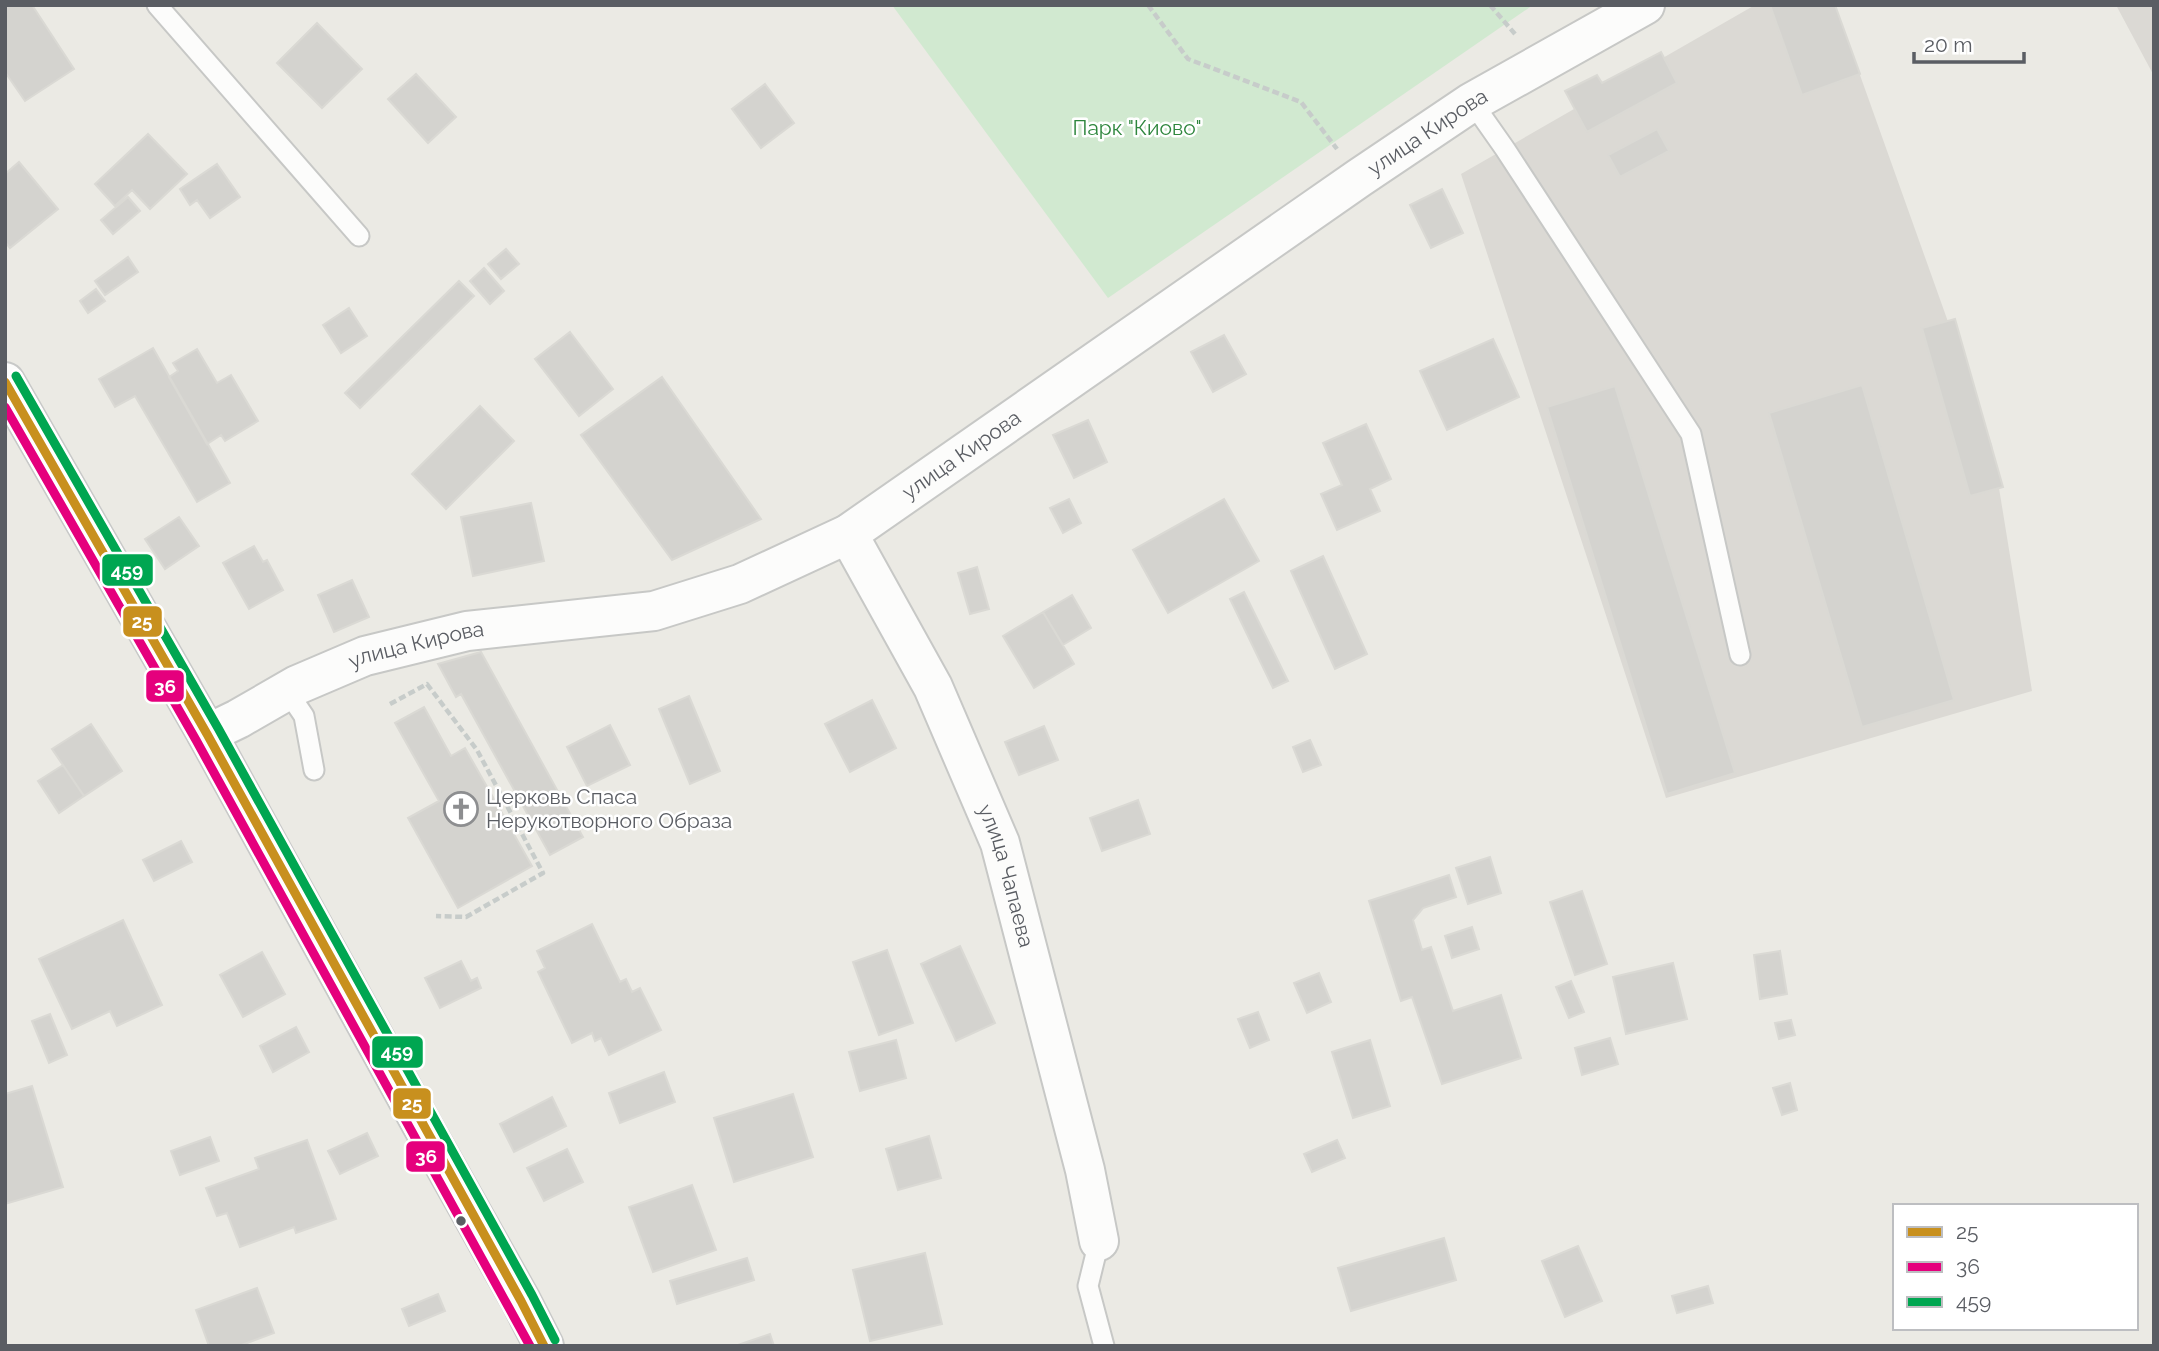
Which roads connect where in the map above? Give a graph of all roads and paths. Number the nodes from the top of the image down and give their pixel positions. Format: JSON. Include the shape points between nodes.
{"nodes":[{"id":1,"x":157,"y":5,"type":"edge"},
{"id":2,"x":1148,"y":5,"type":"edge"},
{"id":3,"x":1645,"y":5,"type":"edge"},
{"id":4,"x":1472,"y":102,"type":"junction"},
{"id":5,"x":1359,"y":178,"type":"junction"},
{"id":6,"x":359,"y":236,"type":"dead end"},
{"id":7,"x":5,"y":382,"type":"edge"},
{"id":8,"x":848,"y":534,"type":"junction"},
{"id":9,"x":1740,"y":655,"type":"dead end"},
{"id":10,"x":287,"y":691,"type":"junction"},
{"id":11,"x":390,"y":704,"type":"dead end"},
{"id":12,"x":207,"y":734,"type":"junction"},
{"id":13,"x":314,"y":770,"type":"dead end"},
{"id":14,"x":436,"y":916,"type":"dead end"},
{"id":15,"x":1099,"y":1241,"type":"joint"},
{"id":16,"x":544,"y":1346,"type":"edge"},
{"id":17,"x":1104,"y":1346,"type":"edge"}],
"edges":[{"from":1,"to":6,"type":"lane"},
{"from":2,"to":5,"type":"path","via":[[1188,59],[1301,102]]},
{"from":3,"to":4,"type":"street","name":"улица Кирова"},
{"from":4,"to":5,"type":"street","name":"улица Кирова"},
{"from":4,"to":9,"type":"lane","via":[[1691,434]]},
{"from":5,"to":8,"type":"street","name":"улица Кирова"},
{"from":7,"to":12,"type":"street"},
{"from":8,"to":10,"type":"street","name":"улица Кирова","via":[[740,584],[654,611],[467,631],[365,656]]},
{"from":8,"to":15,"type":"street","name":"улица Чапаева","via":[[933,687],[1000,843],[1085,1170]]},
{"from":10,"to":12,"type":"street","name":"улица Кирова"},
{"from":10,"to":13,"type":"lane","via":[[304,716]]},
{"from":11,"to":14,"type":"path","via":[[427,684],[477,750],[542,873],[466,917]]},
{"from":12,"to":16,"type":"street"},
{"from":15,"to":17,"type":"lane","via":[[1088,1286]]}]}
